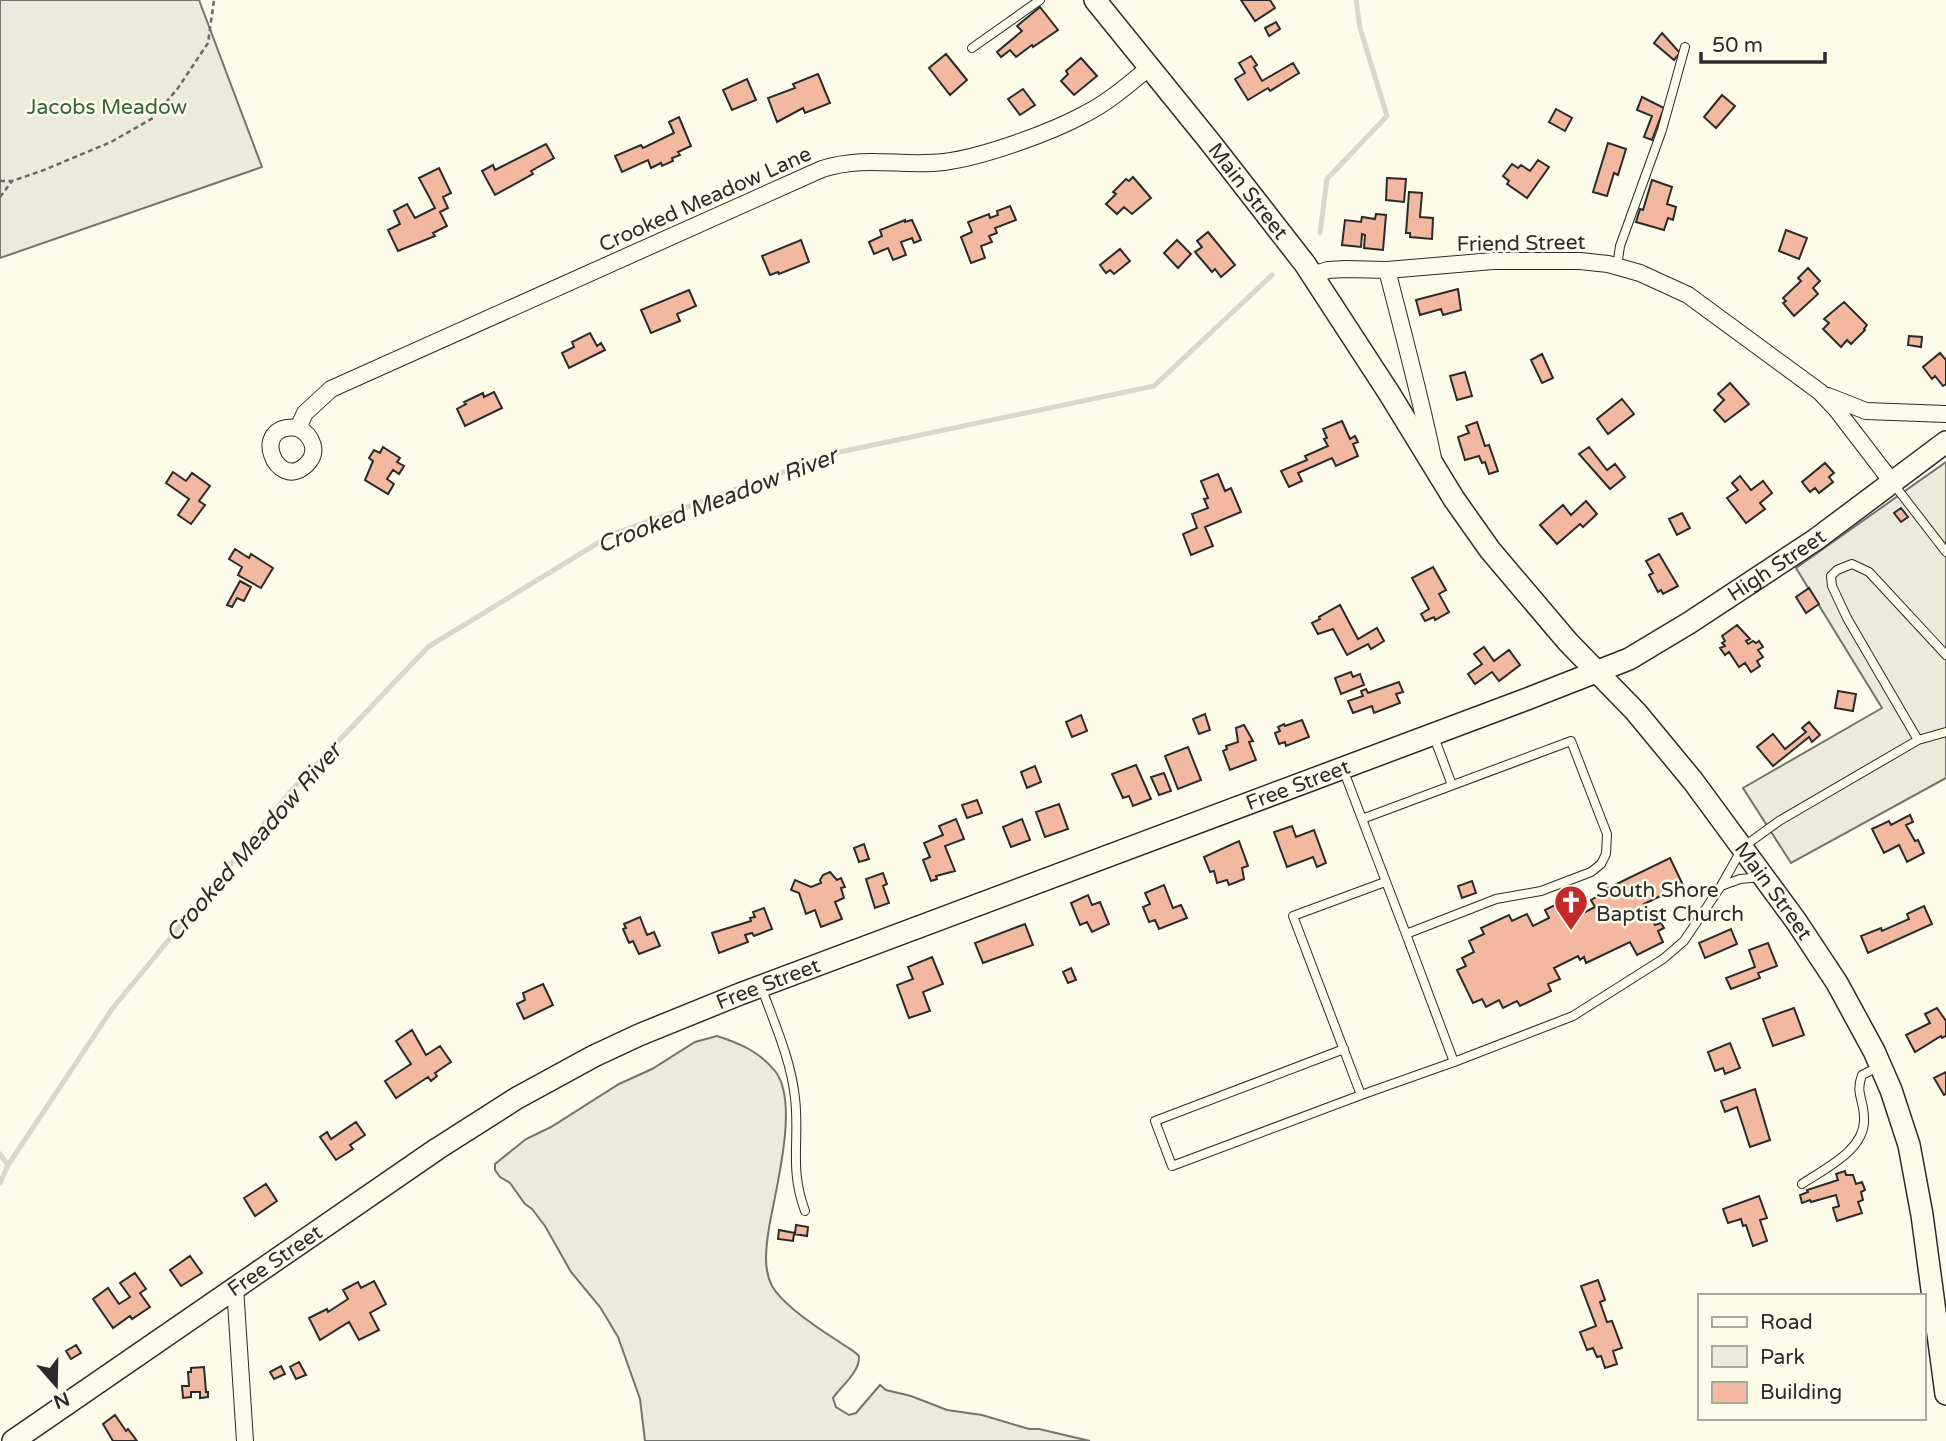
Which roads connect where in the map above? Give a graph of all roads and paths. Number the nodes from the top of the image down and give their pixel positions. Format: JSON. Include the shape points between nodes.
{"nodes":[{"id":1,"x":214,"y":0,"type":"edge"},
{"id":2,"x":1040,"y":0,"type":"edge"},
{"id":3,"x":1095,"y":0,"type":"edge"},
{"id":4,"x":1685,"y":47,"type":"dead end"},
{"id":5,"x":972,"y":48,"type":"dead end"},
{"id":6,"x":1150,"y":68,"type":"junction"},
{"id":7,"x":0,"y":181,"type":"edge"},
{"id":8,"x":12,"y":181,"type":"junction"},
{"id":9,"x":0,"y":197,"type":"edge"},
{"id":10,"x":1617,"y":267,"type":"junction"},
{"id":11,"x":1387,"y":270,"type":"junction"},
{"id":12,"x":1312,"y":275,"type":"junction"},
{"id":13,"x":1410,"y":365,"type":"junction"},
{"id":14,"x":1819,"y":392,"type":"junction"},
{"id":15,"x":1389,"y":393,"type":"junction"},
{"id":16,"x":1946,"y":414,"type":"edge"},
{"id":17,"x":298,"y":428,"type":"dead end"},
{"id":18,"x":1946,"y":442,"type":"edge"},
{"id":19,"x":1435,"y":469,"type":"junction"},
{"id":20,"x":1892,"y":482,"type":"junction"},
{"id":21,"x":1946,"y":552,"type":"edge"},
{"id":22,"x":1946,"y":655,"type":"edge"},
{"id":23,"x":1597,"y":671,"type":"junction"},
{"id":24,"x":1946,"y":732,"type":"edge"},
{"id":25,"x":1433,"y":734,"type":"junction"},
{"id":26,"x":1918,"y":740,"type":"junction"},
{"id":27,"x":1342,"y":768,"type":"junction"},
{"id":28,"x":1452,"y":785,"type":"junction"},
{"id":29,"x":1362,"y":819,"type":"junction"},
{"id":30,"x":1742,"y":847,"type":"junction"},
{"id":31,"x":1764,"y":876,"type":"junction"},
{"id":32,"x":1385,"y":882,"type":"junction"},
{"id":33,"x":1721,"y":886,"type":"junction"},
{"id":34,"x":1406,"y":934,"type":"junction"},
{"id":35,"x":761,"y":986,"type":"junction"},
{"id":36,"x":1344,"y":1049,"type":"junction"},
{"id":37,"x":1454,"y":1062,"type":"junction"},
{"id":38,"x":1881,"y":1066,"type":"junction"},
{"id":39,"x":1362,"y":1096,"type":"junction"},
{"id":40,"x":1802,"y":1184,"type":"dead end"},
{"id":41,"x":805,"y":1211,"type":"dead end"},
{"id":42,"x":235,"y":1287,"type":"junction"},
{"id":43,"x":1946,"y":1394,"type":"edge"},
{"id":44,"x":13,"y":1441,"type":"edge"},
{"id":45,"x":245,"y":1441,"type":"edge"}],
"edges":[{"from":1,"to":8,"type":"path","via":[[208,43],[153,118],[111,142]]},
{"from":2,"to":5,"type":"lane"},
{"from":3,"to":6,"type":"main road","name":"Main Street"},
{"from":4,"to":10,"type":"lane"},
{"from":6,"to":12,"type":"main road","name":"Main Street"},
{"from":6,"to":17,"type":"street","name":"Crooked Meadow Lane","via":[[1086,114],[990,151],[944,162],[845,162],[822,169],[331,389],[305,413]]},
{"from":7,"to":8,"type":"path"},
{"from":8,"to":9,"type":"path"},
{"from":10,"to":11,"type":"street","name":"Friend Street","via":[[1546,260]]},
{"from":10,"to":14,"type":"street","name":"Friend Street","via":[[1688,295]]},
{"from":11,"to":12,"type":"street","name":"Friend Street","via":[[1328,270]]},
{"from":11,"to":13,"type":"street","name":"Main Street"},
{"from":12,"to":15,"type":"main road","name":"Main Street"},
{"from":13,"to":15,"type":"street","via":[[1408,376]]},
{"from":13,"to":19,"type":"street","name":"Main Street"},
{"from":14,"to":16,"type":"street","name":"Friend Street","via":[[1866,411]]},
{"from":14,"to":20,"type":"street","name":"Friend Street"},
{"from":15,"to":19,"type":"main road","name":"Main Street"},
{"from":18,"to":20,"type":"main road","name":"High Street"},
{"from":19,"to":23,"type":"main road","name":"Main Street","via":[[1490,550]]},
{"from":20,"to":21,"type":"lane"},
{"from":20,"to":23,"type":"main road","name":"High Street","via":[[1756,580],[1629,659]]},
{"from":22,"to":26,"type":"lane","via":[[1869,572],[1852,564],[1831,576],[1843,610]]},
{"from":23,"to":25,"type":"main road","name":"Free Street"},
{"from":23,"to":30,"type":"main road","name":"Main Street","via":[[1693,781]]},
{"from":24,"to":26,"type":"lane"},
{"from":25,"to":27,"type":"main road","name":"Free Street"},
{"from":25,"to":28,"type":"lane"},
{"from":26,"to":30,"type":"lane"},
{"from":27,"to":29,"type":"lane"},
{"from":27,"to":35,"type":"main road","name":"Free Street"},
{"from":28,"to":29,"type":"lane"},
{"from":28,"to":34,"type":"lane","via":[[1571,741],[1607,834],[1606,854],[1591,872],[1572,880],[1496,899]]},
{"from":29,"to":32,"type":"lane"},
{"from":30,"to":31,"type":"main road","name":"Main Street"},
{"from":30,"to":33,"type":"lane"},
{"from":31,"to":33,"type":"lane"},
{"from":31,"to":38,"type":"main road","name":"Main Street","via":[[1836,983]]},
{"from":32,"to":34,"type":"lane"},
{"from":32,"to":36,"type":"lane","via":[[1293,916]]},
{"from":33,"to":37,"type":"lane","via":[[1684,941],[1663,959],[1573,1016]]},
{"from":34,"to":37,"type":"lane"},
{"from":35,"to":41,"type":"lane","via":[[792,1072],[794,1168]]},
{"from":35,"to":42,"type":"main road","name":"Free Street","via":[[639,1035],[553,1078],[437,1149]]},
{"from":36,"to":39,"type":"lane"},
{"from":36,"to":39,"type":"lane","via":[[1155,1121],[1172,1166]]},
{"from":37,"to":39,"type":"lane"},
{"from":38,"to":40,"type":"lane","via":[[1862,1075],[1857,1088],[1864,1118],[1862,1134],[1847,1153]]},
{"from":38,"to":43,"type":"main road","name":"Main Street","via":[[1898,1107],[1914,1170]]},
{"from":42,"to":44,"type":"main road","name":"Free Street"},
{"from":42,"to":45,"type":"street"}]}
